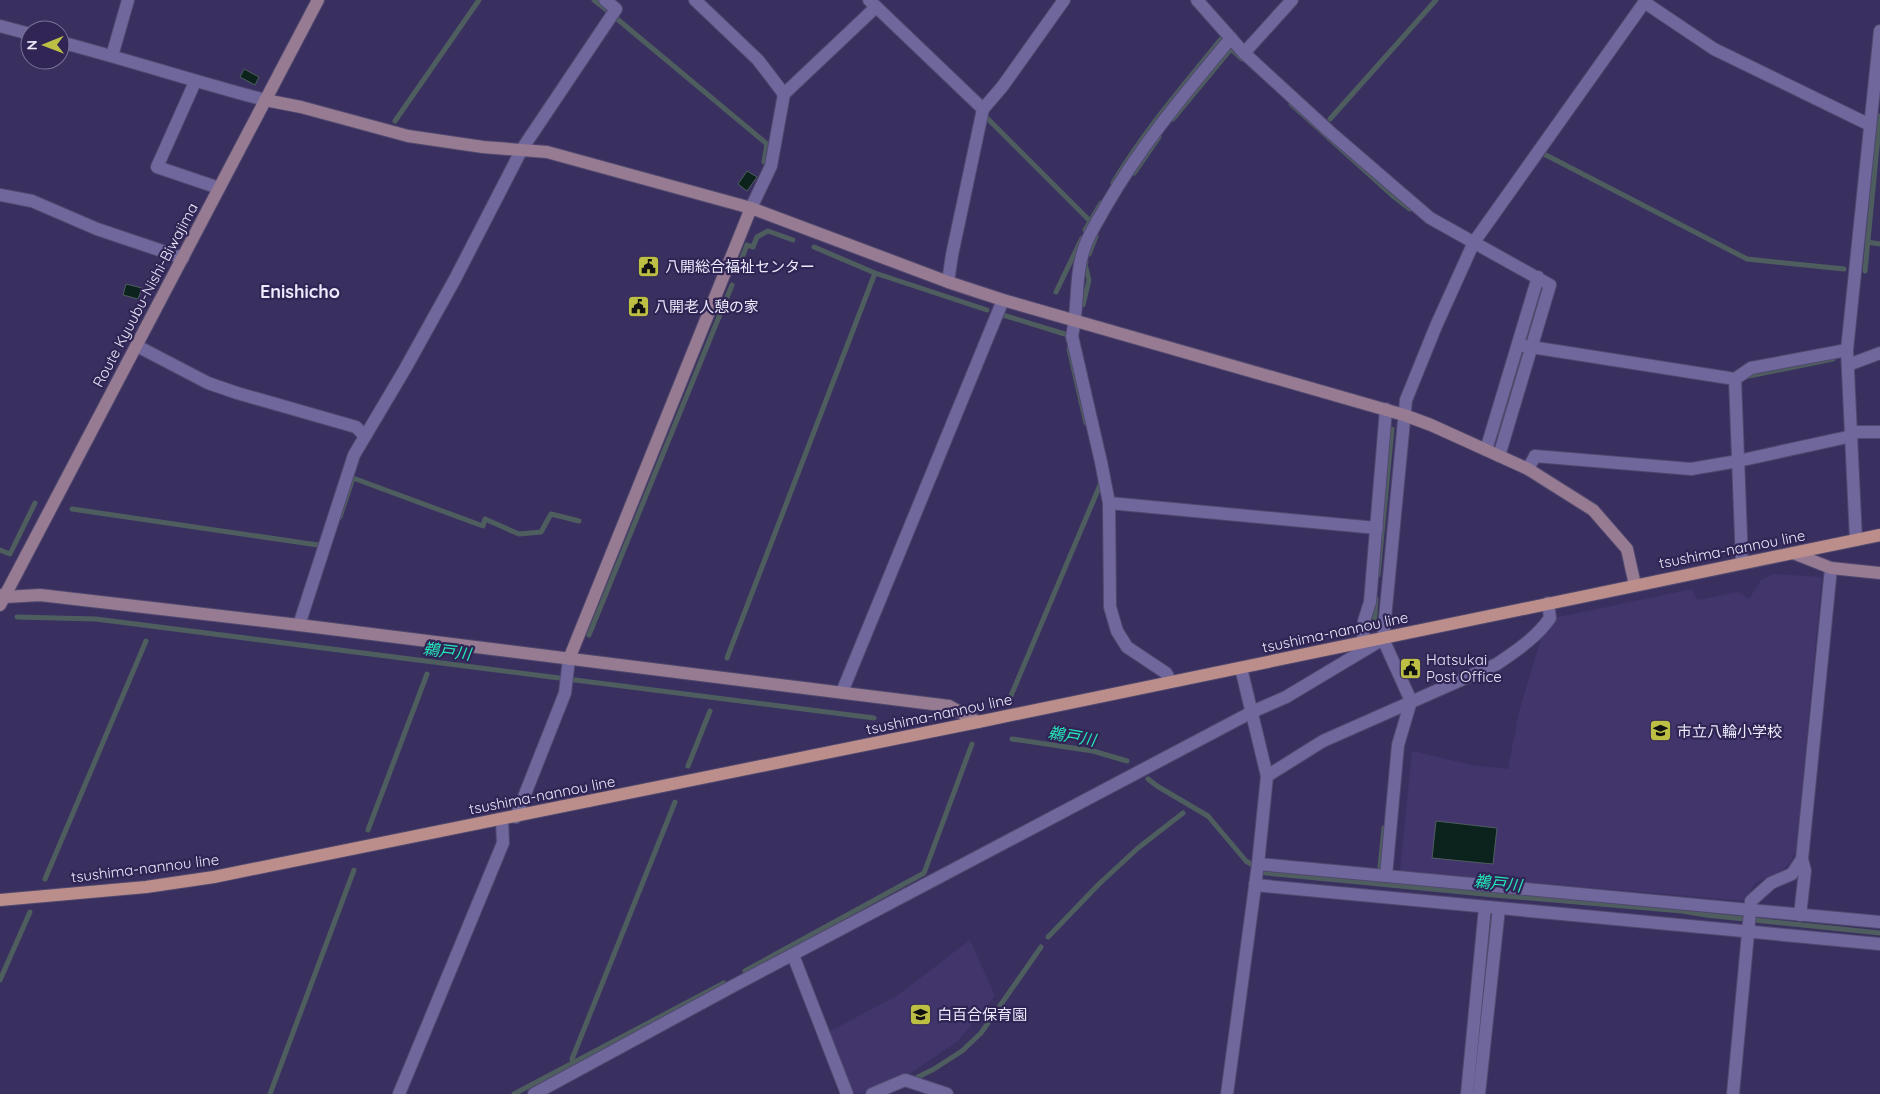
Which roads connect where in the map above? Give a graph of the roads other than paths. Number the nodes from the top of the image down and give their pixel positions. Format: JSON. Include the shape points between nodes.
{"nodes":[{"id":1,"x":128,"y":0,"type":"edge"},
{"id":2,"x":318,"y":0,"type":"edge"},
{"id":3,"x":605,"y":0,"type":"edge"},
{"id":4,"x":695,"y":0,"type":"edge"},
{"id":5,"x":1064,"y":0,"type":"edge"},
{"id":6,"x":1197,"y":0,"type":"edge"},
{"id":7,"x":1292,"y":0,"type":"edge"},
{"id":8,"x":1645,"y":1,"type":"edge"},
{"id":9,"x":873,"y":3,"type":"edge"},
{"id":10,"x":0,"y":26,"type":"edge"},
{"id":11,"x":20,"y":31,"type":"edge"},
{"id":12,"x":1880,"y":31,"type":"edge"},
{"id":13,"x":1231,"y":38,"type":"junction"},
{"id":14,"x":70,"y":45,"type":"edge"},
{"id":15,"x":1244,"y":53,"type":"junction"},
{"id":16,"x":112,"y":56,"type":"junction"},
{"id":17,"x":195,"y":82,"type":"junction"},
{"id":18,"x":784,"y":94,"type":"junction"},
{"id":19,"x":265,"y":100,"type":"junction"},
{"id":20,"x":984,"y":109,"type":"junction"},
{"id":21,"x":1870,"y":125,"type":"junction"},
{"id":22,"x":522,"y":149,"type":"junction"},
{"id":23,"x":219,"y":188,"type":"junction"},
{"id":24,"x":0,"y":195,"type":"edge"},
{"id":25,"x":751,"y":208,"type":"junction"},
{"id":26,"x":1474,"y":242,"type":"junction"},
{"id":27,"x":183,"y":258,"type":"junction"},
{"id":28,"x":1538,"y":277,"type":"junction"},
{"id":29,"x":948,"y":282,"type":"junction"},
{"id":30,"x":1003,"y":300,"type":"junction"},
{"id":31,"x":1076,"y":320,"type":"junction"},
{"id":32,"x":137,"y":346,"type":"junction"},
{"id":33,"x":1518,"y":346,"type":"junction"},
{"id":34,"x":1532,"y":347,"type":"junction"},
{"id":35,"x":1847,"y":350,"type":"junction"},
{"id":36,"x":1880,"y":353,"type":"edge"},
{"id":37,"x":1848,"y":365,"type":"junction"},
{"id":38,"x":1735,"y":379,"type":"junction"},
{"id":39,"x":1386,"y":410,"type":"junction"},
{"id":40,"x":1404,"y":415,"type":"junction"},
{"id":41,"x":1880,"y":432,"type":"edge"},
{"id":42,"x":1852,"y":434,"type":"junction"},
{"id":43,"x":365,"y":436,"type":"junction"},
{"id":44,"x":1486,"y":450,"type":"junction"},
{"id":45,"x":1499,"y":456,"type":"junction"},
{"id":46,"x":1738,"y":461,"type":"junction"},
{"id":47,"x":1528,"y":469,"type":"junction"},
{"id":48,"x":1109,"y":503,"type":"junction"},
{"id":49,"x":1377,"y":528,"type":"junction"},
{"id":50,"x":1880,"y":535,"type":"edge"},
{"id":51,"x":1856,"y":540,"type":"junction"},
{"id":52,"x":1794,"y":553,"type":"junction"},
{"id":53,"x":1742,"y":564,"type":"junction"},
{"id":54,"x":1831,"y":568,"type":"junction"},
{"id":55,"x":1880,"y":573,"type":"edge"},
{"id":56,"x":1635,"y":585,"type":"junction"},
{"id":57,"x":2,"y":599,"type":"edge"},
{"id":58,"x":1548,"y":604,"type":"junction"},
{"id":59,"x":299,"y":625,"type":"junction"},
{"id":60,"x":1383,"y":639,"type":"junction"},
{"id":61,"x":1363,"y":643,"type":"junction"},
{"id":62,"x":568,"y":664,"type":"junction"},
{"id":63,"x":1241,"y":668,"type":"junction"},
{"id":64,"x":1171,"y":682,"type":"junction"},
{"id":65,"x":842,"y":692,"type":"junction"},
{"id":66,"x":1411,"y":701,"type":"junction"},
{"id":67,"x":1252,"y":712,"type":"junction"},
{"id":68,"x":978,"y":722,"type":"junction"},
{"id":69,"x":1267,"y":776,"type":"junction"},
{"id":70,"x":516,"y":817,"type":"junction"},
{"id":71,"x":502,"y":819,"type":"junction"},
{"id":72,"x":1802,"y":859,"type":"junction"},
{"id":73,"x":1258,"y":864,"type":"junction"},
{"id":74,"x":1386,"y":876,"type":"junction"},
{"id":75,"x":1255,"y":881,"type":"junction"},
{"id":76,"x":0,"y":900,"type":"edge"},
{"id":77,"x":1485,"y":907,"type":"junction"},
{"id":78,"x":1499,"y":908,"type":"junction"},
{"id":79,"x":1750,"y":912,"type":"junction"},
{"id":80,"x":1800,"y":915,"type":"junction"},
{"id":81,"x":1880,"y":922,"type":"edge"},
{"id":82,"x":1749,"y":930,"type":"junction"},
{"id":83,"x":1880,"y":944,"type":"edge"},
{"id":84,"x":793,"y":955,"type":"junction"},
{"id":85,"x":399,"y":1094,"type":"edge"},
{"id":86,"x":534,"y":1094,"type":"edge"},
{"id":87,"x":847,"y":1094,"type":"edge"},
{"id":88,"x":872,"y":1094,"type":"edge"},
{"id":89,"x":947,"y":1094,"type":"edge"},
{"id":90,"x":1227,"y":1094,"type":"edge"},
{"id":91,"x":1467,"y":1094,"type":"edge"},
{"id":92,"x":1479,"y":1094,"type":"edge"},
{"id":93,"x":1733,"y":1094,"type":"edge"}],
"edges":[{"from":1,"to":16,"type":"street"},
{"from":2,"to":19,"type":"street","name":"Route Kyuubu-Nishi-Biwajima"},
{"from":3,"to":22,"type":"street","via":[[616,9]]},
{"from":4,"to":18,"type":"street","via":[[758,60]]},
{"from":5,"to":20,"type":"street"},
{"from":6,"to":13,"type":"street"},
{"from":7,"to":15,"type":"street"},
{"from":8,"to":21,"type":"street","via":[[1714,49]]},
{"from":8,"to":26,"type":"street"},
{"from":9,"to":18,"type":"street"},
{"from":9,"to":20,"type":"street"},
{"from":10,"to":11,"type":"street"},
{"from":12,"to":21,"type":"street"},
{"from":13,"to":15,"type":"street"},
{"from":13,"to":31,"type":"street","via":[[1169,113],[1122,178],[1092,231],[1079,266]]},
{"from":14,"to":16,"type":"street"},
{"from":15,"to":26,"type":"street","via":[[1328,131],[1430,218]]},
{"from":16,"to":17,"type":"street"},
{"from":17,"to":19,"type":"street"},
{"from":17,"to":23,"type":"street","via":[[157,167]]},
{"from":18,"to":25,"type":"street","via":[[771,166]]},
{"from":19,"to":22,"type":"street","via":[[408,136]]},
{"from":19,"to":23,"type":"street","name":"Route Kyuubu-Nishi-Biwajima"},
{"from":20,"to":29,"type":"street"},
{"from":21,"to":35,"type":"street"},
{"from":22,"to":25,"type":"street","via":[[547,152]]},
{"from":22,"to":43,"type":"street","via":[[446,295]]},
{"from":23,"to":27,"type":"street","name":"Route Kyuubu-Nishi-Biwajima"},
{"from":24,"to":27,"type":"street","via":[[32,201],[97,229]]},
{"from":25,"to":29,"type":"street"},
{"from":25,"to":62,"type":"street"},
{"from":26,"to":28,"type":"street"},
{"from":26,"to":40,"type":"street","via":[[1406,400]]},
{"from":27,"to":32,"type":"street","name":"Route Kyuubu-Nishi-Biwajima"},
{"from":28,"to":33,"type":"street"},
{"from":28,"to":34,"type":"street","via":[[1550,285]]},
{"from":29,"to":30,"type":"street"},
{"from":30,"to":31,"type":"street"},
{"from":30,"to":65,"type":"street"},
{"from":31,"to":39,"type":"street"},
{"from":31,"to":48,"type":"street","via":[[1073,348]]},
{"from":32,"to":43,"type":"street","via":[[208,383],[356,426]]},
{"from":32,"to":57,"type":"street","name":"Route Kyuubu-Nishi-Biwajima"},
{"from":33,"to":34,"type":"street"},
{"from":33,"to":44,"type":"street"},
{"from":34,"to":38,"type":"street"},
{"from":34,"to":45,"type":"street"},
{"from":35,"to":37,"type":"street"},
{"from":35,"to":38,"type":"street","via":[[1751,368]]},
{"from":36,"to":37,"type":"street"},
{"from":37,"to":42,"type":"street"},
{"from":38,"to":46,"type":"street"},
{"from":39,"to":40,"type":"street"},
{"from":39,"to":49,"type":"street"},
{"from":40,"to":44,"type":"street"},
{"from":40,"to":60,"type":"street"},
{"from":41,"to":42,"type":"street"},
{"from":42,"to":46,"type":"street"},
{"from":42,"to":51,"type":"street"},
{"from":43,"to":59,"type":"street","via":[[354,455]]},
{"from":44,"to":45,"type":"street"},
{"from":45,"to":47,"type":"street"},
{"from":46,"to":47,"type":"street","via":[[1691,469],[1535,456]]},
{"from":46,"to":53,"type":"street"},
{"from":47,"to":56,"type":"street","via":[[1594,510],[1627,549]]},
{"from":48,"to":49,"type":"street"},
{"from":48,"to":64,"type":"street","via":[[1110,607],[1117,631],[1127,647],[1166,673]]},
{"from":49,"to":61,"type":"street"},
{"from":50,"to":51,"type":"main road","name":"tsushima-nannou line"},
{"from":51,"to":52,"type":"main road","name":"tsushima-nannou line"},
{"from":52,"to":53,"type":"main road","name":"tsushima-nannou line"},
{"from":52,"to":54,"type":"street"},
{"from":53,"to":56,"type":"main road","name":"tsushima-nannou line"},
{"from":54,"to":55,"type":"street"},
{"from":54,"to":72,"type":"street"},
{"from":56,"to":58,"type":"main road","name":"tsushima-nannou line"},
{"from":57,"to":59,"type":"street","via":[[40,595]]},
{"from":58,"to":60,"type":"main road","name":"tsushima-nannou line"},
{"from":58,"to":66,"type":"street","via":[[1550,618],[1540,632],[1520,649],[1497,664]]},
{"from":59,"to":62,"type":"street"},
{"from":60,"to":61,"type":"main road","name":"tsushima-nannou line"},
{"from":60,"to":66,"type":"street"},
{"from":60,"to":67,"type":"street","via":[[1286,697]]},
{"from":61,"to":63,"type":"main road","name":"tsushima-nannou line"},
{"from":62,"to":65,"type":"street"},
{"from":62,"to":70,"type":"street","via":[[566,689]]},
{"from":63,"to":64,"type":"main road","name":"tsushima-nannou line"},
{"from":63,"to":67,"type":"street"},
{"from":64,"to":68,"type":"main road","name":"tsushima-nannou line"},
{"from":65,"to":68,"type":"street","via":[[949,706]]},
{"from":66,"to":69,"type":"street","via":[[1323,741]]},
{"from":66,"to":74,"type":"street","via":[[1398,745]]},
{"from":67,"to":69,"type":"street"},
{"from":67,"to":84,"type":"street"},
{"from":68,"to":70,"type":"main road","name":"tsushima-nannou line"},
{"from":69,"to":73,"type":"street"},
{"from":70,"to":71,"type":"main road","name":"tsushima-nannou line"},
{"from":71,"to":76,"type":"main road","name":"tsushima-nannou line","via":[[214,877],[146,887]]},
{"from":71,"to":85,"type":"street","via":[[503,843]]},
{"from":72,"to":79,"type":"street","via":[[1792,874],[1771,883],[1751,901]]},
{"from":72,"to":80,"type":"street","via":[[1805,871]]},
{"from":73,"to":74,"type":"street"},
{"from":73,"to":75,"type":"street"},
{"from":74,"to":79,"type":"street"},
{"from":75,"to":77,"type":"street"},
{"from":75,"to":90,"type":"street"},
{"from":77,"to":78,"type":"street"},
{"from":77,"to":91,"type":"street"},
{"from":78,"to":82,"type":"street"},
{"from":78,"to":92,"type":"street"},
{"from":79,"to":80,"type":"street"},
{"from":79,"to":82,"type":"street"},
{"from":80,"to":81,"type":"street"},
{"from":82,"to":83,"type":"street"},
{"from":82,"to":93,"type":"street"},
{"from":84,"to":86,"type":"street"},
{"from":84,"to":87,"type":"street"},
{"from":88,"to":89,"type":"street","via":[[905,1080]]}]}
